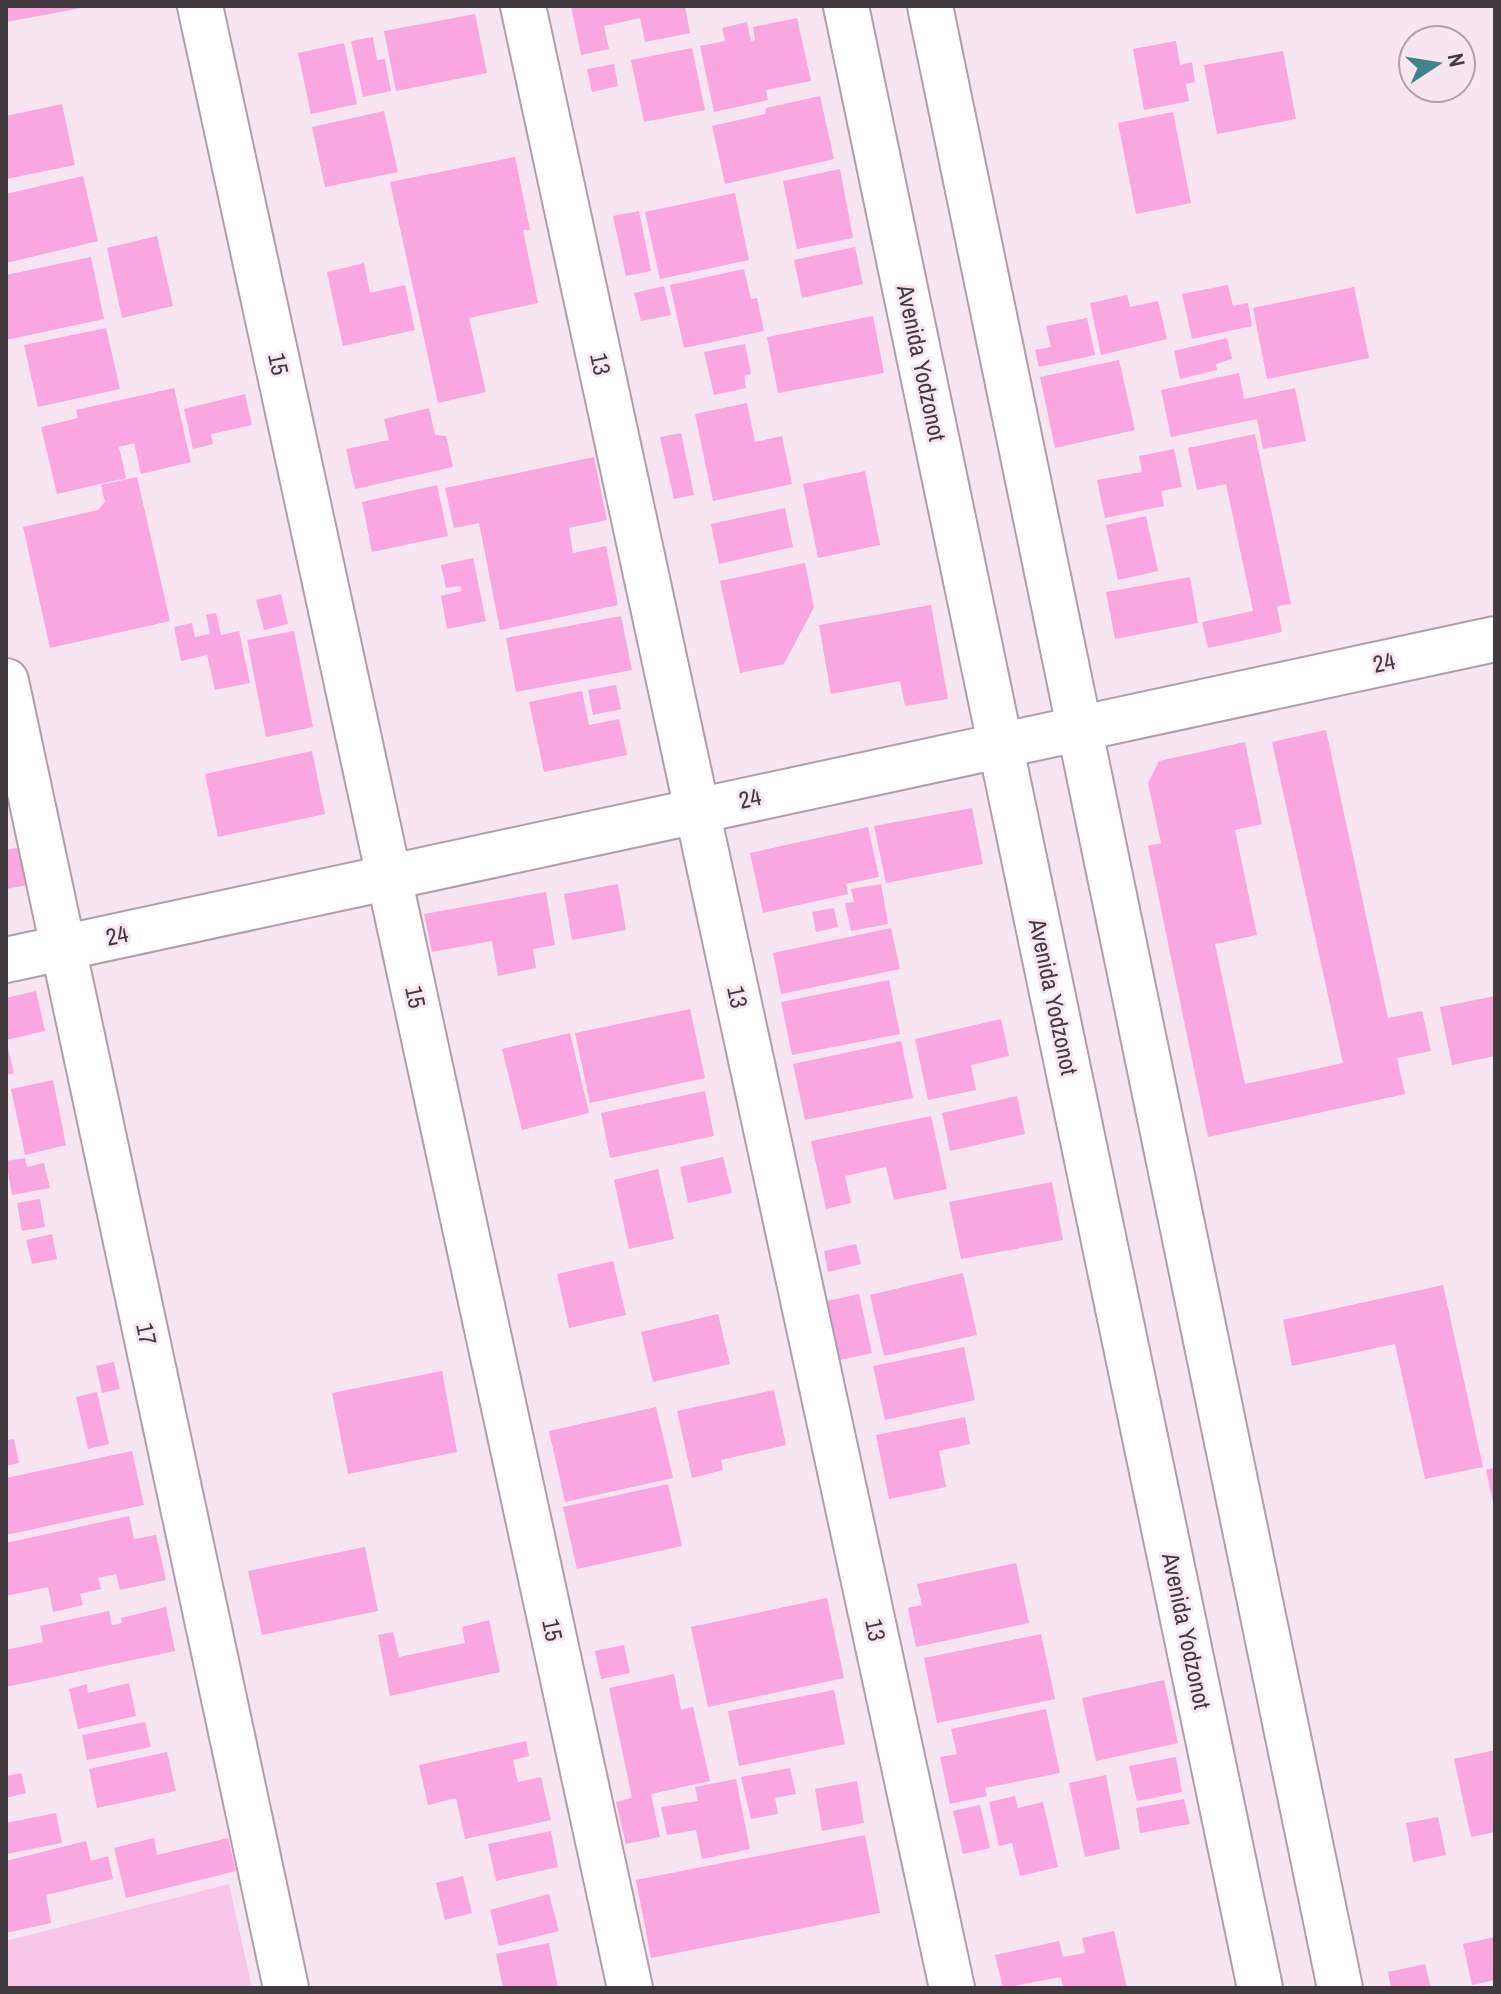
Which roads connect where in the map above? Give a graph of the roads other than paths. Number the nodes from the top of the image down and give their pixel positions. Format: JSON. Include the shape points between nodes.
{"nodes":[{"id":1,"x":200,"y":6,"type":"edge"},
{"id":2,"x":523,"y":6,"type":"edge"},
{"id":3,"x":846,"y":6,"type":"edge"},
{"id":4,"x":930,"y":6,"type":"edge"},
{"id":5,"x":1495,"y":639,"type":"edge"},
{"id":6,"x":6,"y":681,"type":"edge"},
{"id":7,"x":1080,"y":728,"type":"junction"},
{"id":8,"x":1001,"y":746,"type":"junction"},
{"id":9,"x":697,"y":811,"type":"junction"},
{"id":10,"x":389,"y":877,"type":"junction"},
{"id":11,"x":63,"y":948,"type":"junction"},
{"id":12,"x":6,"y":960,"type":"edge"},
{"id":13,"x":941,"y":1986,"type":"edge"},
{"id":14,"x":286,"y":1988,"type":"edge"},
{"id":15,"x":630,"y":1988,"type":"edge"},
{"id":16,"x":1260,"y":1988,"type":"edge"},
{"id":17,"x":1340,"y":1988,"type":"edge"}],
"edges":[{"from":1,"to":10,"type":"street","name":"15"},
{"from":2,"to":9,"type":"street","name":"13"},
{"from":3,"to":8,"type":"street","name":"Avenida Yodzonot"},
{"from":4,"to":7,"type":"street"},
{"from":5,"to":7,"type":"street","name":"24"},
{"from":6,"to":11,"type":"street","name":"17"},
{"from":7,"to":8,"type":"street","name":"24"},
{"from":7,"to":17,"type":"street"},
{"from":8,"to":9,"type":"street","name":"24"},
{"from":8,"to":16,"type":"street","name":"Avenida Yodzonot"},
{"from":9,"to":10,"type":"street","name":"24"},
{"from":9,"to":13,"type":"street","name":"13"},
{"from":10,"to":11,"type":"street","name":"24"},
{"from":10,"to":15,"type":"street","name":"15"},
{"from":11,"to":12,"type":"street","name":"24"},
{"from":11,"to":14,"type":"street","name":"17"}]}
